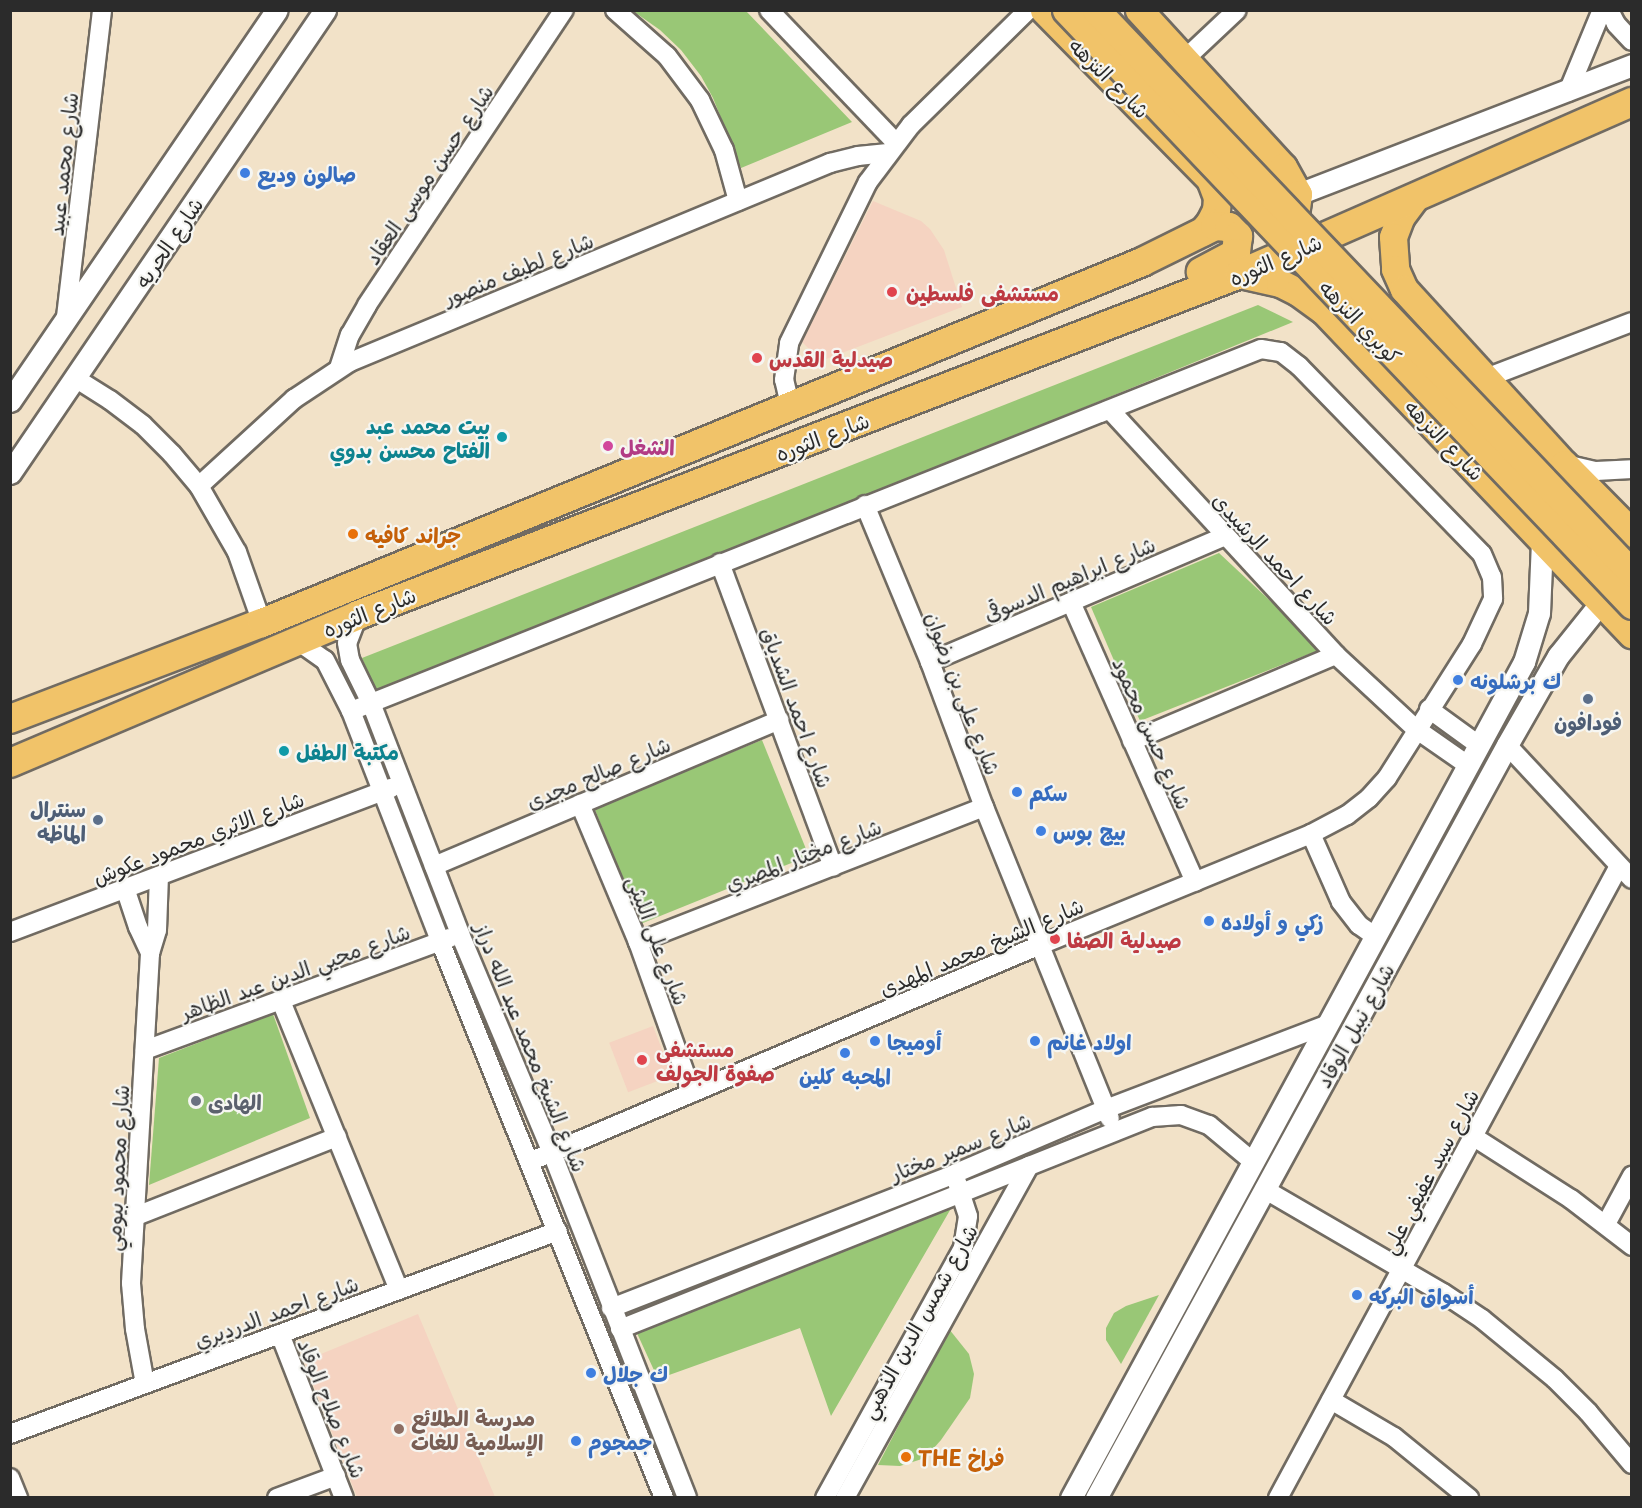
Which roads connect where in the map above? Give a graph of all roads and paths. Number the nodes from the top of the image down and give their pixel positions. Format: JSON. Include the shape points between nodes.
{"nodes":[{"id":1,"x":102,"y":10,"type":"edge"},
{"id":2,"x":277,"y":10,"type":"edge"},
{"id":3,"x":326,"y":10,"type":"edge"},
{"id":4,"x":564,"y":10,"type":"edge"},
{"id":5,"x":615,"y":10,"type":"edge"},
{"id":6,"x":769,"y":10,"type":"edge"},
{"id":7,"x":1028,"y":10,"type":"edge"},
{"id":8,"x":1044,"y":10,"type":"edge"},
{"id":9,"x":1066,"y":10,"type":"edge"},
{"id":10,"x":1096,"y":10,"type":"edge"},
{"id":11,"x":1139,"y":10,"type":"edge"},
{"id":12,"x":1237,"y":10,"type":"edge"},
{"id":13,"x":1602,"y":10,"type":"edge"},
{"id":14,"x":1609,"y":10,"type":"edge"},
{"id":15,"x":1632,"y":41,"type":"edge"},
{"id":16,"x":1189,"y":64,"type":"junction"},
{"id":17,"x":1632,"y":66,"type":"edge"},
{"id":18,"x":1568,"y":92,"type":"junction"},
{"id":19,"x":1632,"y":102,"type":"edge"},
{"id":20,"x":1144,"y":112,"type":"junction"},
{"id":21,"x":892,"y":148,"type":"junction"},
{"id":22,"x":1298,"y":194,"type":"junction"},
{"id":23,"x":1414,"y":199,"type":"junction"},
{"id":24,"x":738,"y":201,"type":"junction"},
{"id":25,"x":1202,"y":232,"type":"junction"},
{"id":26,"x":1269,"y":262,"type":"junction"},
{"id":27,"x":1240,"y":274,"type":"junction"},
{"id":28,"x":1139,"y":313,"type":"junction"},
{"id":29,"x":65,"y":322,"type":"junction"},
{"id":30,"x":1632,"y":322,"type":"edge"},
{"id":31,"x":1467,"y":358,"type":"junction"},
{"id":32,"x":339,"y":368,"type":"junction"},
{"id":33,"x":75,"y":378,"type":"junction"},
{"id":34,"x":1486,"y":378,"type":"junction"},
{"id":35,"x":10,"y":401,"type":"edge"},
{"id":36,"x":1413,"y":404,"type":"junction"},
{"id":37,"x":790,"y":405,"type":"junction"},
{"id":38,"x":1110,"y":410,"type":"junction"},
{"id":39,"x":1564,"y":464,"type":"junction"},
{"id":40,"x":1632,"y":469,"type":"edge"},
{"id":41,"x":10,"y":473,"type":"edge"},
{"id":42,"x":199,"y":486,"type":"junction"},
{"id":43,"x":865,"y":505,"type":"junction"},
{"id":44,"x":1632,"y":533,"type":"edge"},
{"id":45,"x":1225,"y":536,"type":"junction"},
{"id":46,"x":1542,"y":541,"type":"junction"},
{"id":47,"x":720,"y":563,"type":"junction"},
{"id":48,"x":1632,"y":566,"type":"edge"},
{"id":49,"x":1632,"y":573,"type":"edge"},
{"id":50,"x":1071,"y":602,"type":"junction"},
{"id":51,"x":1601,"y":602,"type":"junction"},
{"id":52,"x":1632,"y":605,"type":"edge"},
{"id":53,"x":358,"y":615,"type":"junction"},
{"id":54,"x":262,"y":623,"type":"junction"},
{"id":55,"x":1632,"y":634,"type":"edge"},
{"id":56,"x":297,"y":640,"type":"junction"},
{"id":57,"x":1532,"y":644,"type":"junction"},
{"id":58,"x":1336,"y":656,"type":"junction"},
{"id":59,"x":1558,"y":656,"type":"junction"},
{"id":60,"x":930,"y":662,"type":"junction"},
{"id":61,"x":371,"y":704,"type":"junction"},
{"id":62,"x":1429,"y":709,"type":"junction"},
{"id":63,"x":351,"y":711,"type":"junction"},
{"id":64,"x":10,"y":719,"type":"edge"},
{"id":65,"x":779,"y":720,"type":"junction"},
{"id":66,"x":1416,"y":729,"type":"junction"},
{"id":67,"x":1132,"y":741,"type":"junction"},
{"id":68,"x":1507,"y":745,"type":"junction"},
{"id":69,"x":1480,"y":746,"type":"junction"},
{"id":70,"x":10,"y":763,"type":"edge"},
{"id":71,"x":1469,"y":766,"type":"junction"},
{"id":72,"x":402,"y":784,"type":"junction"},
{"id":73,"x":382,"y":792,"type":"junction"},
{"id":74,"x":580,"y":804,"type":"junction"},
{"id":75,"x":984,"y":807,"type":"junction"},
{"id":76,"x":1311,"y":834,"type":"junction"},
{"id":77,"x":434,"y":866,"type":"junction"},
{"id":78,"x":833,"y":867,"type":"junction"},
{"id":79,"x":1625,"y":872,"type":"edge"},
{"id":80,"x":159,"y":876,"type":"junction"},
{"id":81,"x":1195,"y":882,"type":"junction"},
{"id":82,"x":125,"y":888,"type":"junction"},
{"id":83,"x":10,"y":932,"type":"edge"},
{"id":84,"x":460,"y":934,"type":"junction"},
{"id":85,"x":1375,"y":936,"type":"junction"},
{"id":86,"x":440,"y":941,"type":"junction"},
{"id":87,"x":638,"y":942,"type":"junction"},
{"id":88,"x":1040,"y":945,"type":"junction"},
{"id":89,"x":150,"y":953,"type":"junction"},
{"id":90,"x":281,"y":1001,"type":"junction"},
{"id":91,"x":1326,"y":1025,"type":"junction"},
{"id":92,"x":145,"y":1050,"type":"junction"},
{"id":93,"x":692,"y":1093,"type":"junction"},
{"id":94,"x":1106,"y":1109,"type":"junction"},
{"id":95,"x":1115,"y":1132,"type":"junction"},
{"id":96,"x":337,"y":1137,"type":"junction"},
{"id":97,"x":1473,"y":1137,"type":"junction"},
{"id":98,"x":552,"y":1153,"type":"junction"},
{"id":99,"x":1252,"y":1161,"type":"junction"},
{"id":100,"x":529,"y":1162,"type":"junction"},
{"id":101,"x":1029,"y":1166,"type":"junction"},
{"id":102,"x":954,"y":1174,"type":"junction"},
{"id":103,"x":1632,"y":1176,"type":"edge"},
{"id":104,"x":1264,"y":1189,"type":"junction"},
{"id":105,"x":961,"y":1193,"type":"junction"},
{"id":106,"x":136,"y":1216,"type":"junction"},
{"id":107,"x":1606,"y":1224,"type":"junction"},
{"id":108,"x":558,"y":1231,"type":"junction"},
{"id":109,"x":1632,"y":1246,"type":"edge"},
{"id":110,"x":1402,"y":1269,"type":"junction"},
{"id":111,"x":961,"y":1274,"type":"junction"},
{"id":112,"x":399,"y":1290,"type":"junction"},
{"id":113,"x":611,"y":1308,"type":"junction"},
{"id":114,"x":620,"y":1329,"type":"junction"},
{"id":115,"x":280,"y":1334,"type":"junction"},
{"id":116,"x":145,"y":1384,"type":"junction"},
{"id":117,"x":1331,"y":1400,"type":"junction"},
{"id":118,"x":10,"y":1434,"type":"edge"},
{"id":119,"x":1632,"y":1464,"type":"edge"},
{"id":120,"x":336,"y":1476,"type":"junction"},
{"id":121,"x":10,"y":1478,"type":"edge"},
{"id":122,"x":1075,"y":1489,"type":"edge"},
{"id":123,"x":1097,"y":1495,"type":"edge"},
{"id":124,"x":18,"y":1497,"type":"edge"},
{"id":125,"x":278,"y":1497,"type":"edge"},
{"id":126,"x":344,"y":1497,"type":"edge"},
{"id":127,"x":664,"y":1497,"type":"edge"},
{"id":128,"x":687,"y":1497,"type":"edge"},
{"id":129,"x":825,"y":1497,"type":"edge"},
{"id":130,"x":845,"y":1497,"type":"edge"},
{"id":131,"x":1278,"y":1497,"type":"edge"},
{"id":132,"x":1468,"y":1497,"type":"edge"}],
"edges":[{"from":1,"to":29,"type":"street","name":"شارع محمد عبيد"},
{"from":2,"to":29,"type":"street","name":"شارع الحريه"},
{"from":3,"to":33,"type":"street","name":"شارع الحريه"},
{"from":4,"to":32,"type":"street","name":"شارع حسن موسى العقاد","via":[[363,312]]},
{"from":5,"to":24,"type":"street","via":[[667,56],[700,100],[724,150]]},
{"from":6,"to":21,"type":"street"},
{"from":7,"to":21,"type":"street"},
{"from":8,"to":20,"type":"main road","name":"شارع النزهه"},
{"from":9,"to":52,"type":"main road","name":"كوبري النزهه","bridge":true},
{"from":10,"to":49,"type":"main road","name":"كوبري النزهه","bridge":true},
{"from":11,"to":16,"type":"main road"},
{"from":12,"to":16,"type":"street"},
{"from":13,"to":18,"type":"street"},
{"from":14,"to":15,"type":"street"},
{"from":16,"to":20,"type":"main road","via":[[1193,92],[1183,106],[1167,114]]},
{"from":16,"to":22,"type":"main road","via":[[1283,167]]},
{"from":17,"to":18,"type":"street"},
{"from":18,"to":22,"type":"street"},
{"from":19,"to":23,"type":"highway","name":"شارع الثوره"},
{"from":20,"to":25,"type":"main road","name":"شارع النزهه","via":[[1213,184],[1216,210]]},
{"from":21,"to":24,"type":"street","name":"شارع لطيف منصور","via":[[839,160]]},
{"from":21,"to":37,"type":"street","via":[[863,192],[789,343],[784,370]]},
{"from":22,"to":26,"type":"main road","via":[[1293,228]]},
{"from":23,"to":26,"type":"highway","name":"شارع الثوره"},
{"from":23,"to":31,"type":"main road","via":[[1401,216],[1393,237],[1395,269],[1404,289]]},
{"from":24,"to":32,"type":"street","name":"شارع لطيف منصور"},
{"from":25,"to":28,"type":"highway","name":"شارع الثوره","via":[[1221,225],[1229,227],[1238,236],[1236,253],[1159,291]]},
{"from":25,"to":37,"type":"highway","name":"شارع الثوره","via":[[1142,262]]},
{"from":26,"to":27,"type":"highway","name":"شارع الثوره"},
{"from":27,"to":28,"type":"highway","name":"شارع الثوره"},
{"from":27,"to":36,"type":"main road","name":"شارع النزهه","via":[[1280,283],[1315,303]]},
{"from":28,"to":53,"type":"highway","name":"شارع الثوره"},
{"from":29,"to":35,"type":"street","name":"شارع الحريه"},
{"from":30,"to":34,"type":"street"},
{"from":31,"to":34,"type":"main road"},
{"from":31,"to":36,"type":"main road","via":[[1437,369],[1422,385]]},
{"from":32,"to":42,"type":"street","name":"شارع لطيف منصور","via":[[294,399]]},
{"from":33,"to":41,"type":"street","name":"شارع الحريه"},
{"from":33,"to":42,"type":"street","via":[[143,425]]},
{"from":34,"to":39,"type":"main road"},
{"from":36,"to":46,"type":"main road","name":"شارع النزهه"},
{"from":37,"to":54,"type":"highway","name":"شارع الثوره"},
{"from":38,"to":43,"type":"street","name":"شارع الشيخ محمد المهدى"},
{"from":38,"to":45,"type":"street","name":"شارع احمد الرشيدى"},
{"from":38,"to":62,"type":"street","name":"شارع الشيخ محمد المهدى","via":[[1261,349],[1281,352],[1299,366],[1482,554],[1492,578],[1493,599],[1485,619]]},
{"from":39,"to":40,"type":"street","via":[[1596,471]]},
{"from":39,"to":44,"type":"main road"},
{"from":42,"to":54,"type":"street","via":[[237,552]]},
{"from":43,"to":47,"type":"street","name":"شارع الشيخ محمد المهدى"},
{"from":43,"to":60,"type":"street","name":"شارع على بن رضوان"},
{"from":45,"to":50,"type":"street","name":"شارع ابراهيم الدسوقى"},
{"from":45,"to":58,"type":"street","name":"شارع احمد الرشيدى"},
{"from":46,"to":51,"type":"main road","name":"شارع النزهه"},
{"from":46,"to":57,"type":"street","name":"شارع نبيل الوقاد","via":[[1541,600]]},
{"from":47,"to":61,"type":"street","name":"شارع الشيخ محمد المهدى"},
{"from":47,"to":65,"type":"street","name":"شارع احمد الشدياق"},
{"from":48,"to":51,"type":"street","name":"شارع نبيل الوقاد"},
{"from":50,"to":60,"type":"street","name":"شارع ابراهيم الدسوقى"},
{"from":50,"to":67,"type":"street","name":"شارع حسن محمود"},
{"from":51,"to":55,"type":"main road","name":"شارع النزهه"},
{"from":51,"to":59,"type":"street","name":"شارع نبيل الوقاد"},
{"from":53,"to":56,"type":"highway","name":"شارع الثوره"},
{"from":53,"to":61,"type":"street","name":"شارع الشيخ محمد عبد الله دراز","via":[[349,634],[347,652]]},
{"from":54,"to":64,"type":"highway","name":"شارع الثوره"},
{"from":56,"to":63,"type":"street","via":[[325,660]]},
{"from":56,"to":70,"type":"highway","name":"شارع الثوره"},
{"from":57,"to":59,"type":"street","via":[[1545,642]]},
{"from":57,"to":69,"type":"street","name":"شارع نبيل الوقاد"},
{"from":58,"to":66,"type":"street","name":"شارع احمد الرشيدى"},
{"from":58,"to":67,"type":"street"},
{"from":59,"to":68,"type":"street","name":"شارع نبيل الوقاد"},
{"from":60,"to":75,"type":"street","name":"شارع على بن رضوان"},
{"from":61,"to":63,"type":"street","name":"شارع الشيخ محمد المهدى"},
{"from":61,"to":72,"type":"street","name":"شارع الشيخ محمد عبد الله دراز"},
{"from":62,"to":66,"type":"street","name":"شارع الشيخ محمد المهدى"},
{"from":62,"to":69,"type":"street"},
{"from":63,"to":73,"type":"street"},
{"from":65,"to":74,"type":"street","name":"شارع صالح مجدى"},
{"from":65,"to":78,"type":"street","name":"شارع احمد الشدياق"},
{"from":66,"to":71,"type":"street","name":"شارع احمد الرشيدى"},
{"from":66,"to":76,"type":"street","name":"شارع الشيخ محمد المهدى","via":[[1387,777],[1369,798]]},
{"from":67,"to":81,"type":"street","name":"شارع حسن محمود"},
{"from":68,"to":79,"type":"street"},
{"from":68,"to":104,"type":"street","name":"شارع نبيل الوقاد"},
{"from":69,"to":71,"type":"street","name":"شارع نبيل الوقاد"},
{"from":71,"to":85,"type":"street","name":"شارع نبيل الوقاد"},
{"from":72,"to":73,"type":"street","name":"شارع الاثري محمود عكوش"},
{"from":72,"to":77,"type":"street","name":"شارع الشيخ محمد عبد الله دراز"},
{"from":73,"to":80,"type":"street","name":"شارع الاثري محمود عكوش"},
{"from":73,"to":86,"type":"street"},
{"from":74,"to":77,"type":"street","name":"شارع صالح مجدى"},
{"from":74,"to":87,"type":"street","name":"شارع على الليثى"},
{"from":75,"to":78,"type":"street","name":"شارع مختار المصري"},
{"from":75,"to":88,"type":"street","name":"شارع على بن رضوان"},
{"from":76,"to":81,"type":"street","name":"شارع الشيخ محمد المهدى"},
{"from":76,"to":85,"type":"street","via":[[1341,902],[1359,926]]},
{"from":77,"to":84,"type":"street","name":"شارع الشيخ محمد عبد الله دراز"},
{"from":78,"to":87,"type":"street","name":"شارع مختار المصري"},
{"from":79,"to":97,"type":"street","name":"شارع سيد عفيفي علي"},
{"from":80,"to":82,"type":"street","name":"شارع الاثري محمود عكوش"},
{"from":80,"to":89,"type":"street","name":"شارع محمود بيومي","via":[[157,930]]},
{"from":81,"to":88,"type":"street","name":"شارع الشيخ محمد المهدى"},
{"from":82,"to":83,"type":"street","name":"شارع الاثري محمود عكوش"},
{"from":82,"to":89,"type":"street","name":"شارع محمود بيومي"},
{"from":84,"to":86,"type":"street","name":"شارع محيي الدين عبد الظاهر"},
{"from":84,"to":98,"type":"street","name":"شارع الشيخ محمد عبد الله دراز"},
{"from":85,"to":91,"type":"street","name":"شارع نبيل الوقاد"},
{"from":86,"to":90,"type":"street","name":"شارع محيي الدين عبد الظاهر"},
{"from":86,"to":100,"type":"street"},
{"from":87,"to":93,"type":"street","name":"شارع على الليثى"},
{"from":88,"to":93,"type":"street","name":"شارع الشيخ محمد المهدى"},
{"from":88,"to":94,"type":"street","name":"شارع على بن رضوان"},
{"from":89,"to":92,"type":"street","name":"شارع محمود بيومي"},
{"from":90,"to":92,"type":"street","name":"شارع محيي الدين عبد الظاهر"},
{"from":90,"to":96,"type":"street"},
{"from":91,"to":94,"type":"street","name":"شارع سمير مختار"},
{"from":91,"to":99,"type":"street","name":"شارع نبيل الوقاد"},
{"from":92,"to":106,"type":"street","name":"شارع محمود بيومي"},
{"from":93,"to":98,"type":"street","name":"شارع الشيخ محمد المهدى"},
{"from":94,"to":95,"type":"street","name":"شارع على بن رضوان"},
{"from":94,"to":102,"type":"street","name":"شارع سمير مختار"},
{"from":95,"to":99,"type":"street","name":"شارع سمير مختار","via":[[1152,1117],[1181,1115],[1209,1125]]},
{"from":95,"to":101,"type":"street","name":"شارع سمير مختار"},
{"from":96,"to":106,"type":"street"},
{"from":96,"to":112,"type":"street"},
{"from":97,"to":107,"type":"street"},
{"from":97,"to":110,"type":"street","name":"شارع سيد عفيفي علي"},
{"from":98,"to":100,"type":"street","name":"شارع الشيخ محمد المهدى"},
{"from":98,"to":113,"type":"street","name":"شارع الشيخ محمد عبد الله دراز"},
{"from":99,"to":122,"type":"street","name":"شارع نبيل الوقاد"},
{"from":100,"to":108,"type":"street"},
{"from":101,"to":105,"type":"street","name":"شارع سمير مختار"},
{"from":101,"to":111,"type":"street","name":"شارع شمس الدين الذهبي"},
{"from":102,"to":105,"type":"street","name":"شارع شمس الدين الذهبي"},
{"from":102,"to":113,"type":"street","name":"شارع سمير مختار"},
{"from":103,"to":107,"type":"street"},
{"from":104,"to":110,"type":"street"},
{"from":104,"to":123,"type":"street","name":"شارع نبيل الوقاد"},
{"from":105,"to":111,"type":"street","name":"شارع شمس الدين الذهبي","via":[[968,1227]]},
{"from":105,"to":114,"type":"street","name":"شارع سمير مختار"},
{"from":106,"to":116,"type":"street","name":"شارع محمود بيومي","via":[[131,1283]]},
{"from":107,"to":109,"type":"street"},
{"from":108,"to":112,"type":"street","name":"شارع احمد الدرديري"},
{"from":108,"to":127,"type":"street"},
{"from":110,"to":117,"type":"street","name":"شارع سيد عفيفي علي"},
{"from":110,"to":119,"type":"street","via":[[1520,1347],[1588,1412]]},
{"from":111,"to":129,"type":"street","name":"شارع شمس الدين الذهبي"},
{"from":111,"to":130,"type":"street","name":"شارع شمس الدين الذهبي"},
{"from":112,"to":115,"type":"street","name":"شارع احمد الدرديري"},
{"from":113,"to":114,"type":"street","name":"شارع الشيخ محمد عبد الله دراز"},
{"from":114,"to":128,"type":"street","name":"شارع الشيخ محمد عبد الله دراز"},
{"from":115,"to":116,"type":"street","name":"شارع احمد الدرديري"},
{"from":115,"to":120,"type":"street","name":"شارع صلاح الوقاد"},
{"from":116,"to":118,"type":"street","name":"شارع احمد الدرديري"},
{"from":117,"to":131,"type":"street","name":"شارع سيد عفيفي علي"},
{"from":117,"to":132,"type":"street","via":[[1394,1437]]},
{"from":120,"to":125,"type":"street"},
{"from":120,"to":126,"type":"street","name":"شارع صلاح الوقاد"},
{"from":121,"to":124,"type":"street"},
{"from":122,"to":123,"type":"street"}]}
